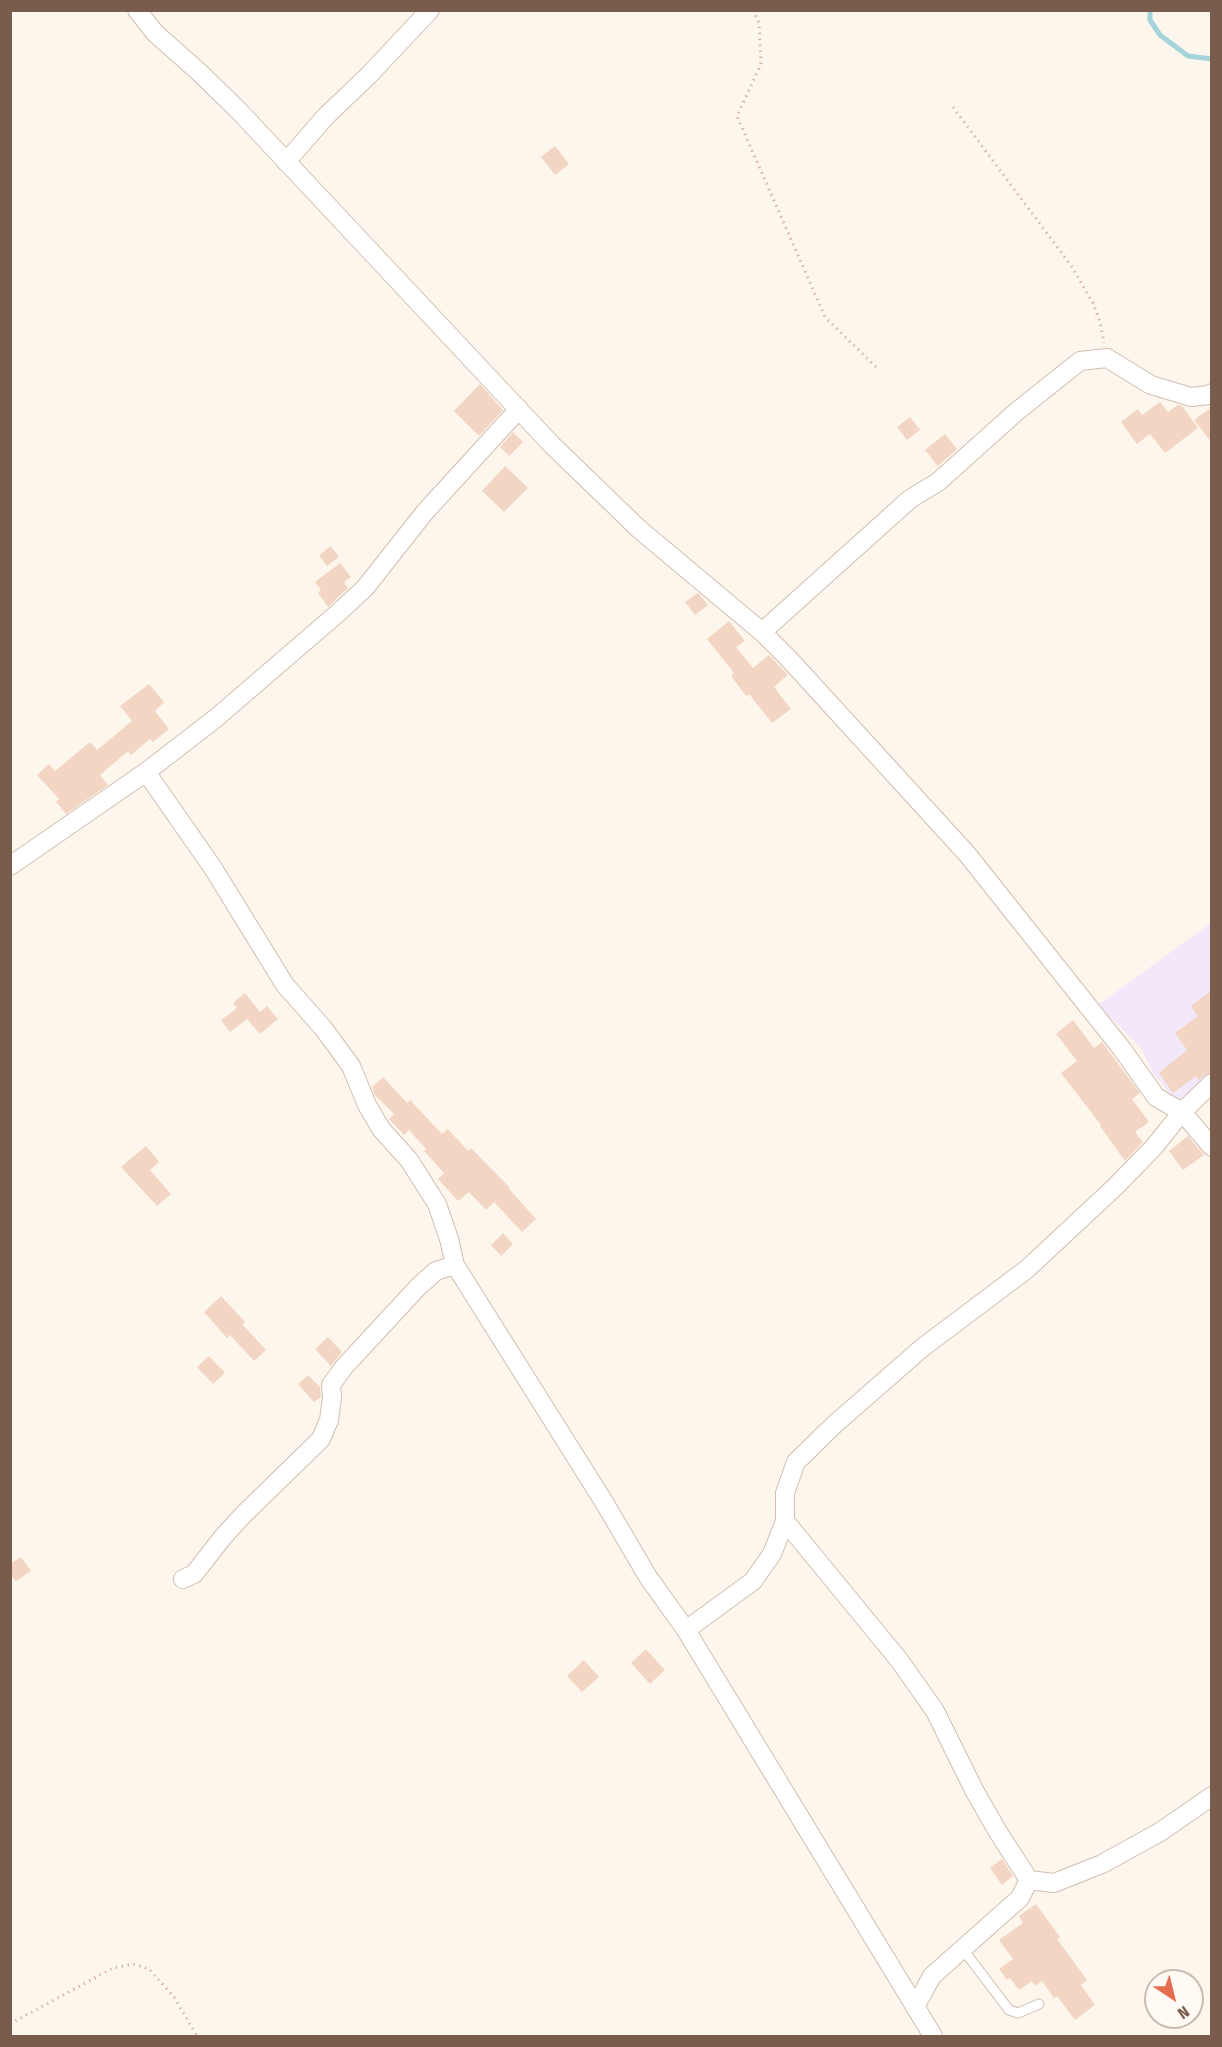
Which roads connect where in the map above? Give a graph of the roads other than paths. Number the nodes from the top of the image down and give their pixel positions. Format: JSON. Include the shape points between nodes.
{"nodes":[{"id":1,"x":137,"y":10,"type":"edge"},
{"id":2,"x":430,"y":10,"type":"edge"},
{"id":3,"x":286,"y":162,"type":"junction"},
{"id":4,"x":1212,"y":393,"type":"edge"},
{"id":5,"x":519,"y":409,"type":"junction"},
{"id":6,"x":762,"y":632,"type":"junction"},
{"id":7,"x":146,"y":772,"type":"junction"},
{"id":8,"x":10,"y":866,"type":"edge"},
{"id":9,"x":1212,"y":1083,"type":"edge"},
{"id":10,"x":1182,"y":1112,"type":"junction"},
{"id":11,"x":1212,"y":1147,"type":"edge"},
{"id":12,"x":455,"y":1264,"type":"junction"},
{"id":13,"x":785,"y":1521,"type":"junction"},
{"id":14,"x":183,"y":1579,"type":"dead end"},
{"id":15,"x":686,"y":1630,"type":"junction"},
{"id":16,"x":1212,"y":1796,"type":"edge"},
{"id":17,"x":1029,"y":1880,"type":"junction"},
{"id":18,"x":962,"y":1948,"type":"junction"},
{"id":19,"x":1039,"y":2004,"type":"dead end"},
{"id":20,"x":915,"y":2007,"type":"junction"},
{"id":21,"x":933,"y":2037,"type":"edge"}],
"edges":[{"from":1,"to":3,"type":"street","via":[[155,33],[215,87]]},
{"from":2,"to":3,"type":"street"},
{"from":3,"to":5,"type":"street"},
{"from":4,"to":6,"type":"street","via":[[1191,397],[1151,385],[1107,358],[1080,362],[938,482],[910,499]]},
{"from":5,"to":6,"type":"street","via":[[639,529]]},
{"from":5,"to":7,"type":"street","via":[[424,512],[366,588],[216,718]]},
{"from":6,"to":10,"type":"street","via":[[967,854],[1156,1096]]},
{"from":7,"to":8,"type":"street"},
{"from":7,"to":12,"type":"street","via":[[213,867],[285,985],[351,1066],[381,1129],[409,1160],[437,1204]]},
{"from":9,"to":10,"type":"street"},
{"from":10,"to":11,"type":"street"},
{"from":10,"to":13,"type":"street","via":[[1115,1187],[1027,1269],[922,1348],[796,1462],[785,1493]]},
{"from":12,"to":14,"type":"street","via":[[436,1271],[418,1287],[344,1367],[331,1385],[329,1420],[321,1439],[243,1515],[194,1574]]},
{"from":12,"to":15,"type":"street","via":[[648,1577]]},
{"from":13,"to":15,"type":"street","via":[[772,1554],[753,1581]]},
{"from":13,"to":17,"type":"street","via":[[899,1660],[935,1711],[979,1798]]},
{"from":15,"to":20,"type":"street"},
{"from":16,"to":17,"type":"street","via":[[1160,1832],[1102,1864],[1054,1883]]},
{"from":17,"to":18,"type":"street","via":[[1020,1898]]},
{"from":18,"to":19,"type":"lane","via":[[1009,2010],[1018,2013]]},
{"from":18,"to":20,"type":"street","via":[[932,1976]]},
{"from":20,"to":21,"type":"street"}]}
